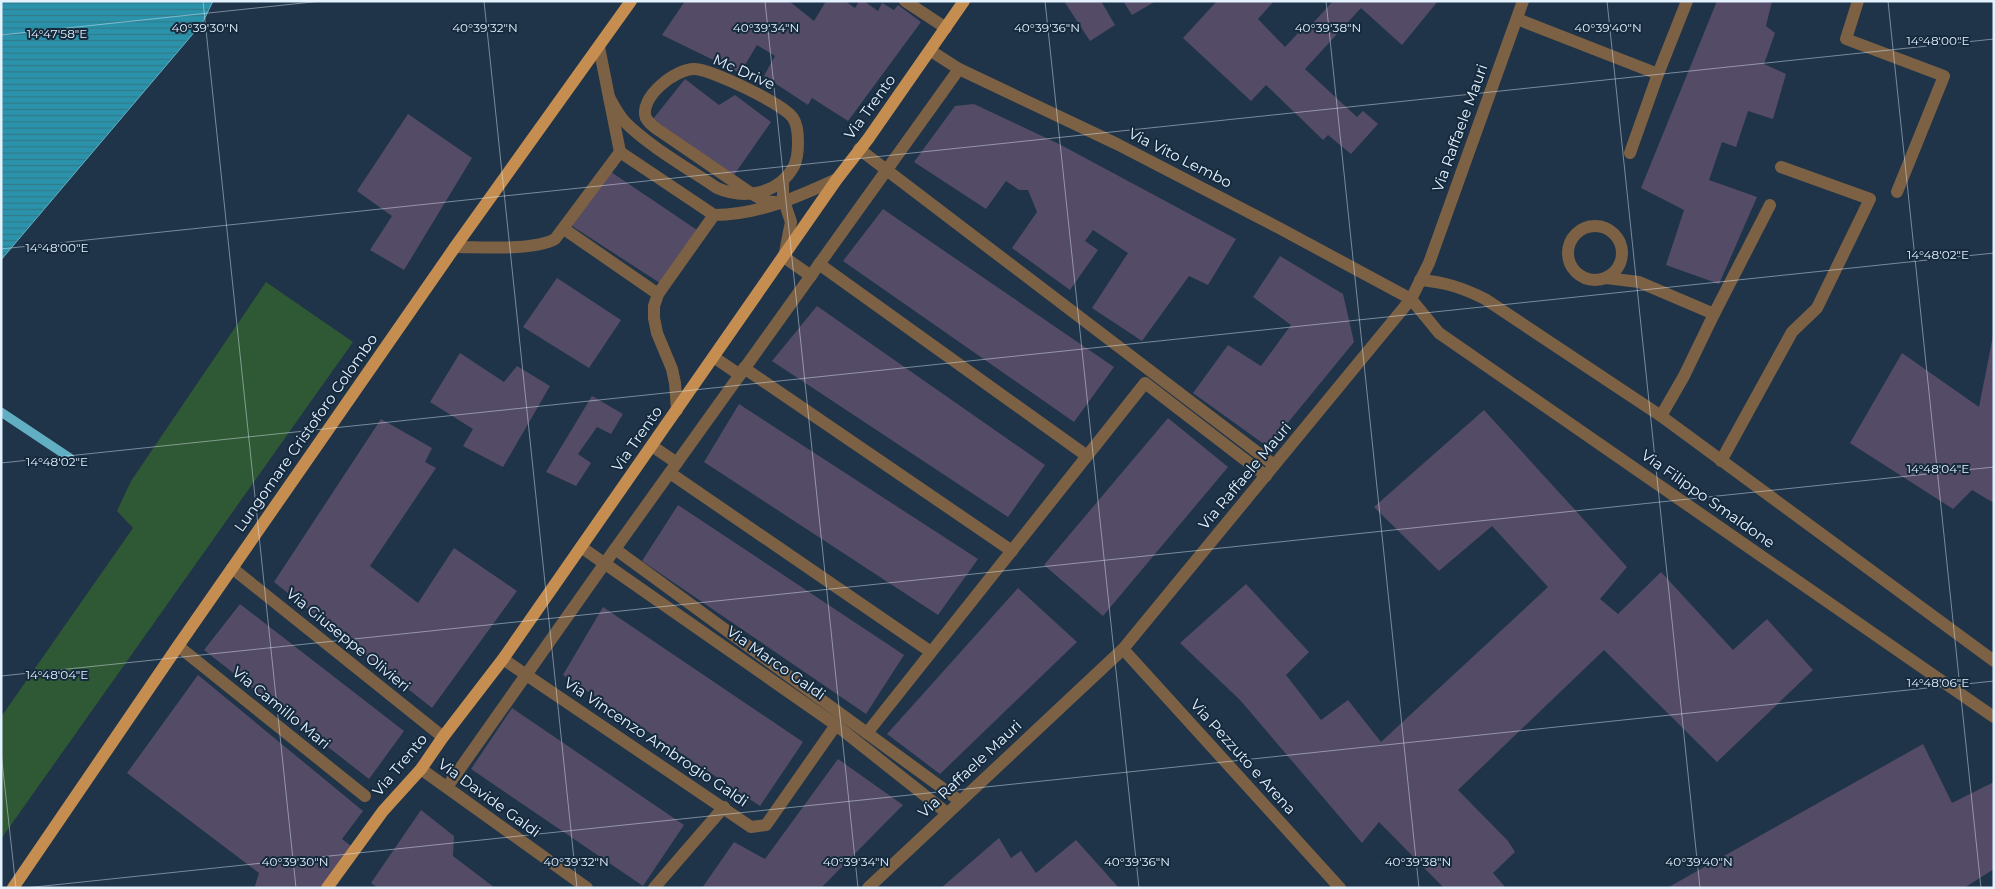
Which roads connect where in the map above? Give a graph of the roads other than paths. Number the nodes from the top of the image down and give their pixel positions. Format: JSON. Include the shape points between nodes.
{"nodes":[{"id":1,"x":632,"y":1,"type":"edge"},
{"id":2,"x":905,"y":1,"type":"edge"},
{"id":3,"x":964,"y":1,"type":"edge"},
{"id":4,"x":1523,"y":1,"type":"edge"},
{"id":5,"x":1687,"y":1,"type":"edge"},
{"id":6,"x":1858,"y":1,"type":"edge"},
{"id":7,"x":1517,"y":19,"type":"junction"},
{"id":8,"x":946,"y":28,"type":"junction"},
{"id":9,"x":599,"y":47,"type":"junction"},
{"id":10,"x":931,"y":51,"type":"junction"},
{"id":11,"x":959,"y":69,"type":"junction"},
{"id":12,"x":1658,"y":74,"type":"junction"},
{"id":13,"x":609,"y":97,"type":"junction"},
{"id":14,"x":859,"y":149,"type":"junction"},
{"id":15,"x":620,"y":152,"type":"junction"},
{"id":16,"x":1630,"y":153,"type":"dead end"},
{"id":17,"x":1781,"y":167,"type":"dead end"},
{"id":18,"x":887,"y":170,"type":"junction"},
{"id":19,"x":837,"y":179,"type":"junction"},
{"id":20,"x":783,"y":181,"type":"junction"},
{"id":21,"x":1897,"y":192,"type":"dead end"},
{"id":22,"x":752,"y":194,"type":"junction"},
{"id":23,"x":785,"y":202,"type":"junction"},
{"id":24,"x":1770,"y":205,"type":"dead end"},
{"id":25,"x":714,"y":216,"type":"junction"},
{"id":26,"x":564,"y":229,"type":"junction"},
{"id":27,"x":455,"y":247,"type":"junction"},
{"id":28,"x":784,"y":257,"type":"junction"},
{"id":29,"x":819,"y":264,"type":"junction"},
{"id":30,"x":810,"y":276,"type":"junction"},
{"id":31,"x":1606,"y":278,"type":"junction"},
{"id":32,"x":1420,"y":280,"type":"junction"},
{"id":33,"x":658,"y":294,"type":"junction"},
{"id":34,"x":1411,"y":299,"type":"junction"},
{"id":35,"x":1714,"y":314,"type":"junction"},
{"id":36,"x":714,"y":358,"type":"junction"},
{"id":37,"x":742,"y":372,"type":"junction"},
{"id":38,"x":676,"y":410,"type":"junction"},
{"id":39,"x":1661,"y":416,"type":"junction"},
{"id":40,"x":652,"y":446,"type":"junction"},
{"id":41,"x":1087,"y":456,"type":"junction"},
{"id":42,"x":1720,"y":461,"type":"junction"},
{"id":43,"x":1274,"y":465,"type":"junction"},
{"id":44,"x":673,"y":468,"type":"junction"},
{"id":45,"x":1266,"y":476,"type":"junction"},
{"id":46,"x":581,"y":547,"type":"junction"},
{"id":47,"x":615,"y":549,"type":"junction"},
{"id":48,"x":1012,"y":550,"type":"junction"},
{"id":49,"x":605,"y":563,"type":"junction"},
{"id":50,"x":232,"y":568,"type":"junction"},
{"id":51,"x":178,"y":646,"type":"junction"},
{"id":52,"x":1123,"y":648,"type":"junction"},
{"id":53,"x":931,"y":652,"type":"junction"},
{"id":54,"x":503,"y":659,"type":"junction"},
{"id":55,"x":1994,"y":662,"type":"edge"},
{"id":56,"x":526,"y":674,"type":"junction"},
{"id":57,"x":1994,"y":717,"type":"edge"},
{"id":58,"x":836,"y":724,"type":"junction"},
{"id":59,"x":867,"y":733,"type":"junction"},
{"id":60,"x":443,"y":737,"type":"junction"},
{"id":61,"x":421,"y":769,"type":"junction"},
{"id":62,"x":447,"y":787,"type":"junction"},
{"id":63,"x":365,"y":796,"type":"dead end"},
{"id":64,"x":960,"y":801,"type":"junction"},
{"id":65,"x":724,"y":807,"type":"junction"},
{"id":66,"x":947,"y":813,"type":"junction"},
{"id":67,"x":583,"y":887,"type":"edge"},
{"id":68,"x":13,"y":888,"type":"edge"},
{"id":69,"x":327,"y":888,"type":"edge"},
{"id":70,"x":654,"y":888,"type":"edge"},
{"id":71,"x":868,"y":888,"type":"edge"},
{"id":72,"x":1340,"y":888,"type":"edge"}],
"edges":[{"from":1,"to":9,"type":"main road","name":"Lungomare Cristoforo Colombo"},
{"from":2,"to":8,"type":"street"},
{"from":3,"to":8,"type":"main road","name":"Via Trento"},
{"from":4,"to":7,"type":"street","name":"Via Raffaele Mauri"},
{"from":5,"to":12,"type":"street"},
{"from":6,"to":21,"type":"street","via":[[1846,39],[1944,76]]},
{"from":7,"to":12,"type":"street"},
{"from":7,"to":32,"type":"street","name":"Via Raffaele Mauri","via":[[1429,263]]},
{"from":8,"to":10,"type":"main road","name":"Via Trento"},
{"from":9,"to":13,"type":"street"},
{"from":9,"to":27,"type":"main road","name":"Lungomare Cristoforo Colombo"},
{"from":10,"to":11,"type":"street","name":"Via Vito Lembo"},
{"from":10,"to":14,"type":"main road","name":"Via Trento"},
{"from":11,"to":18,"type":"street"},
{"from":11,"to":34,"type":"street","name":"Via Vito Lembo","via":[[1117,144]]},
{"from":12,"to":16,"type":"street"},
{"from":13,"to":15,"type":"street"},
{"from":13,"to":22,"type":"street","name":"Mc Drive","via":[[624,122],[638,134],[717,188]]},
{"from":14,"to":18,"type":"street"},
{"from":14,"to":19,"type":"main road","name":"Via Trento"},
{"from":15,"to":25,"type":"street"},
{"from":15,"to":26,"type":"street"},
{"from":17,"to":42,"type":"street","via":[[1870,199],[1817,308],[1792,332]]},
{"from":18,"to":29,"type":"street"},
{"from":18,"to":43,"type":"street"},
{"from":19,"to":23,"type":"street"},
{"from":19,"to":28,"type":"main road","name":"Via Trento"},
{"from":20,"to":22,"type":"street","name":"Mc Drive","via":[[769,190]]},
{"from":20,"to":22,"type":"street","name":"Mc Drive","via":[[795,165],[797,154],[794,118],[763,96],[701,70],[694,69],[671,77],[650,100],[646,110],[648,121]]},
{"from":20,"to":23,"type":"street"},
{"from":22,"to":23,"type":"street","name":"Mc Drive","via":[[764,201]]},
{"from":23,"to":25,"type":"street","via":[[747,213]]},
{"from":23,"to":28,"type":"street","via":[[791,222]]},
{"from":24,"to":35,"type":"street"},
{"from":25,"to":33,"type":"street"},
{"from":26,"to":27,"type":"street","via":[[549,242],[526,246]]},
{"from":26,"to":33,"type":"street"},
{"from":27,"to":50,"type":"main road","name":"Lungomare Cristoforo Colombo"},
{"from":28,"to":30,"type":"street"},
{"from":28,"to":36,"type":"main road","name":"Via Trento"},
{"from":29,"to":30,"type":"street"},
{"from":29,"to":41,"type":"street"},
{"from":30,"to":37,"type":"street"},
{"from":31,"to":31,"type":"street","via":[[1614,273],[1622,260],[1620,242],[1615,235],[1591,226],[1573,237],[1568,254],[1572,267],[1584,278]]},
{"from":31,"to":35,"type":"street","via":[[1638,282]]},
{"from":32,"to":34,"type":"street","name":"Via Raffaele Mauri"},
{"from":32,"to":39,"type":"street","via":[[1465,288],[1485,299]]},
{"from":33,"to":38,"type":"street","via":[[654,318],[672,369]]},
{"from":34,"to":43,"type":"street","name":"Via Raffaele Mauri"},
{"from":34,"to":57,"type":"street","name":"Via Filippo Smaldone","via":[[1439,333]]},
{"from":35,"to":39,"type":"street"},
{"from":36,"to":37,"type":"street"},
{"from":36,"to":38,"type":"main road","name":"Via Trento"},
{"from":37,"to":44,"type":"street"},
{"from":37,"to":48,"type":"street"},
{"from":38,"to":40,"type":"main road","name":"Via Trento"},
{"from":39,"to":42,"type":"street"},
{"from":40,"to":44,"type":"street"},
{"from":40,"to":46,"type":"main road","name":"Via Trento"},
{"from":41,"to":45,"type":"street","via":[[1145,383]]},
{"from":41,"to":48,"type":"street"},
{"from":42,"to":55,"type":"street"},
{"from":43,"to":45,"type":"street","name":"Via Raffaele Mauri"},
{"from":44,"to":47,"type":"street"},
{"from":44,"to":53,"type":"street"},
{"from":45,"to":52,"type":"street","name":"Via Raffaele Mauri"},
{"from":46,"to":49,"type":"street","name":"Via Marco Galdi"},
{"from":46,"to":54,"type":"main road","name":"Via Trento"},
{"from":47,"to":49,"type":"street"},
{"from":47,"to":59,"type":"street"},
{"from":48,"to":53,"type":"street"},
{"from":49,"to":56,"type":"street"},
{"from":49,"to":58,"type":"street","name":"Via Marco Galdi"},
{"from":50,"to":51,"type":"main road","name":"Lungomare Cristoforo Colombo"},
{"from":50,"to":60,"type":"street","name":"Via Giuseppe Olivieri"},
{"from":51,"to":63,"type":"street","name":"Via Camillo Mari"},
{"from":51,"to":68,"type":"main road","name":"Lungomare Cristoforo Colombo"},
{"from":52,"to":64,"type":"street","name":"Via Raffaele Mauri"},
{"from":52,"to":72,"type":"street","name":"Via Pezzuto e Arena"},
{"from":53,"to":59,"type":"street"},
{"from":54,"to":56,"type":"street","name":"Via Vincenzo Ambrogio Galdi"},
{"from":54,"to":60,"type":"main road","name":"Via Trento"},
{"from":56,"to":62,"type":"street"},
{"from":56,"to":65,"type":"street","name":"Via Vincenzo Ambrogio Galdi"},
{"from":58,"to":65,"type":"street","name":"Via Vincenzo Ambrogio Galdi","via":[[766,825],[751,827]]},
{"from":58,"to":66,"type":"street","name":"Via Marco Galdi"},
{"from":59,"to":64,"type":"street"},
{"from":60,"to":61,"type":"main road","name":"Via Trento"},
{"from":61,"to":62,"type":"street","name":"Via Davide Galdi"},
{"from":61,"to":69,"type":"main road","name":"Via Trento","via":[[383,811]]},
{"from":62,"to":67,"type":"street","name":"Via Davide Galdi"},
{"from":64,"to":66,"type":"street","name":"Via Raffaele Mauri"},
{"from":65,"to":70,"type":"street"},
{"from":66,"to":71,"type":"street","name":"Via Raffaele Mauri"}]}
